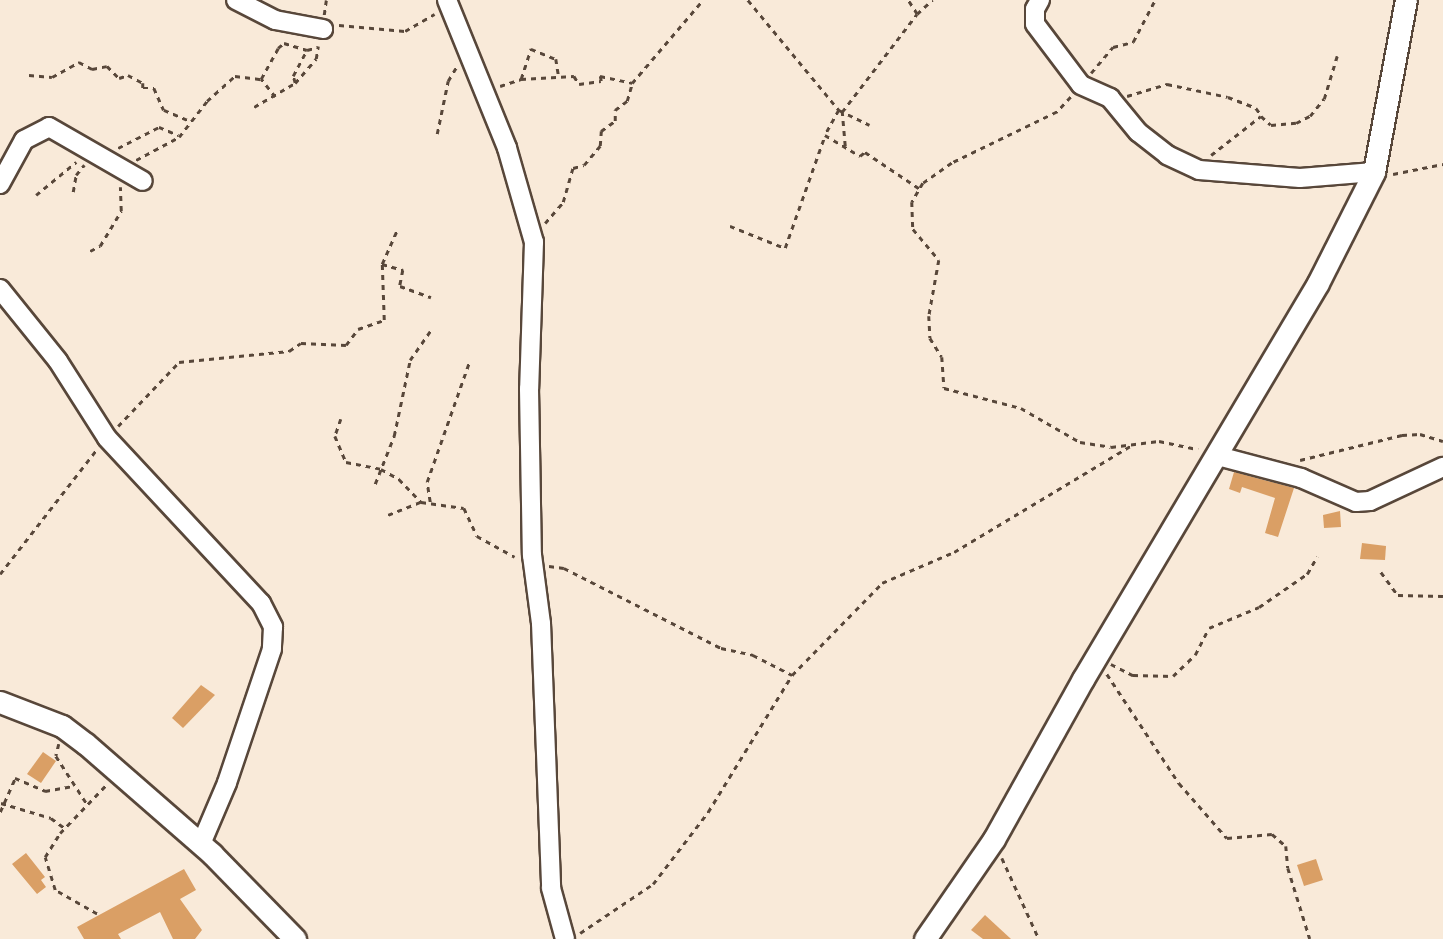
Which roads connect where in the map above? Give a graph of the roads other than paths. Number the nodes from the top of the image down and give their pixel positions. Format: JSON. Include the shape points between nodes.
{"nodes":[{"id":1,"x":236,"y":0,"type":"edge"},
{"id":2,"x":1040,"y":0,"type":"edge"},
{"id":3,"x":1406,"y":0,"type":"edge"},
{"id":4,"x":447,"y":2,"type":"edge"},
{"id":5,"x":323,"y":29,"type":"road end"},
{"id":6,"x":1373,"y":173,"type":"junction"},
{"id":7,"x":143,"y":181,"type":"dead end"},
{"id":8,"x":0,"y":184,"type":"edge"},
{"id":9,"x":0,"y":289,"type":"edge"},
{"id":10,"x":1218,"y":456,"type":"junction"},
{"id":11,"x":1443,"y":467,"type":"edge"},
{"id":12,"x":0,"y":702,"type":"edge"},
{"id":13,"x":201,"y":844,"type":"junction"},
{"id":14,"x":295,"y":939,"type":"edge"},
{"id":15,"x":565,"y":939,"type":"edge"},
{"id":16,"x":925,"y":939,"type":"edge"}],
"edges":[{"from":1,"to":5,"type":"street","via":[[275,20]]},
{"from":2,"to":6,"type":"street","via":[[1035,24],[1081,85],[1110,98],[1138,132],[1167,155],[1199,170],[1300,178]]},
{"from":3,"to":6,"type":"street"},
{"from":4,"to":15,"type":"street","via":[[507,148],[534,242],[529,389],[533,555],[551,888]]},
{"from":6,"to":10,"type":"street","via":[[1318,282]]},
{"from":7,"to":8,"type":"street","via":[[48,127],[24,140]]},
{"from":9,"to":13,"type":"street","via":[[58,361],[107,438],[261,603],[273,627],[272,649]]},
{"from":10,"to":11,"type":"street","via":[[1275,470],[1356,502],[1370,501]]},
{"from":10,"to":16,"type":"street","via":[[1096,657],[994,839]]},
{"from":12,"to":13,"type":"street","via":[[62,726]]},
{"from":13,"to":14,"type":"street"}]}
